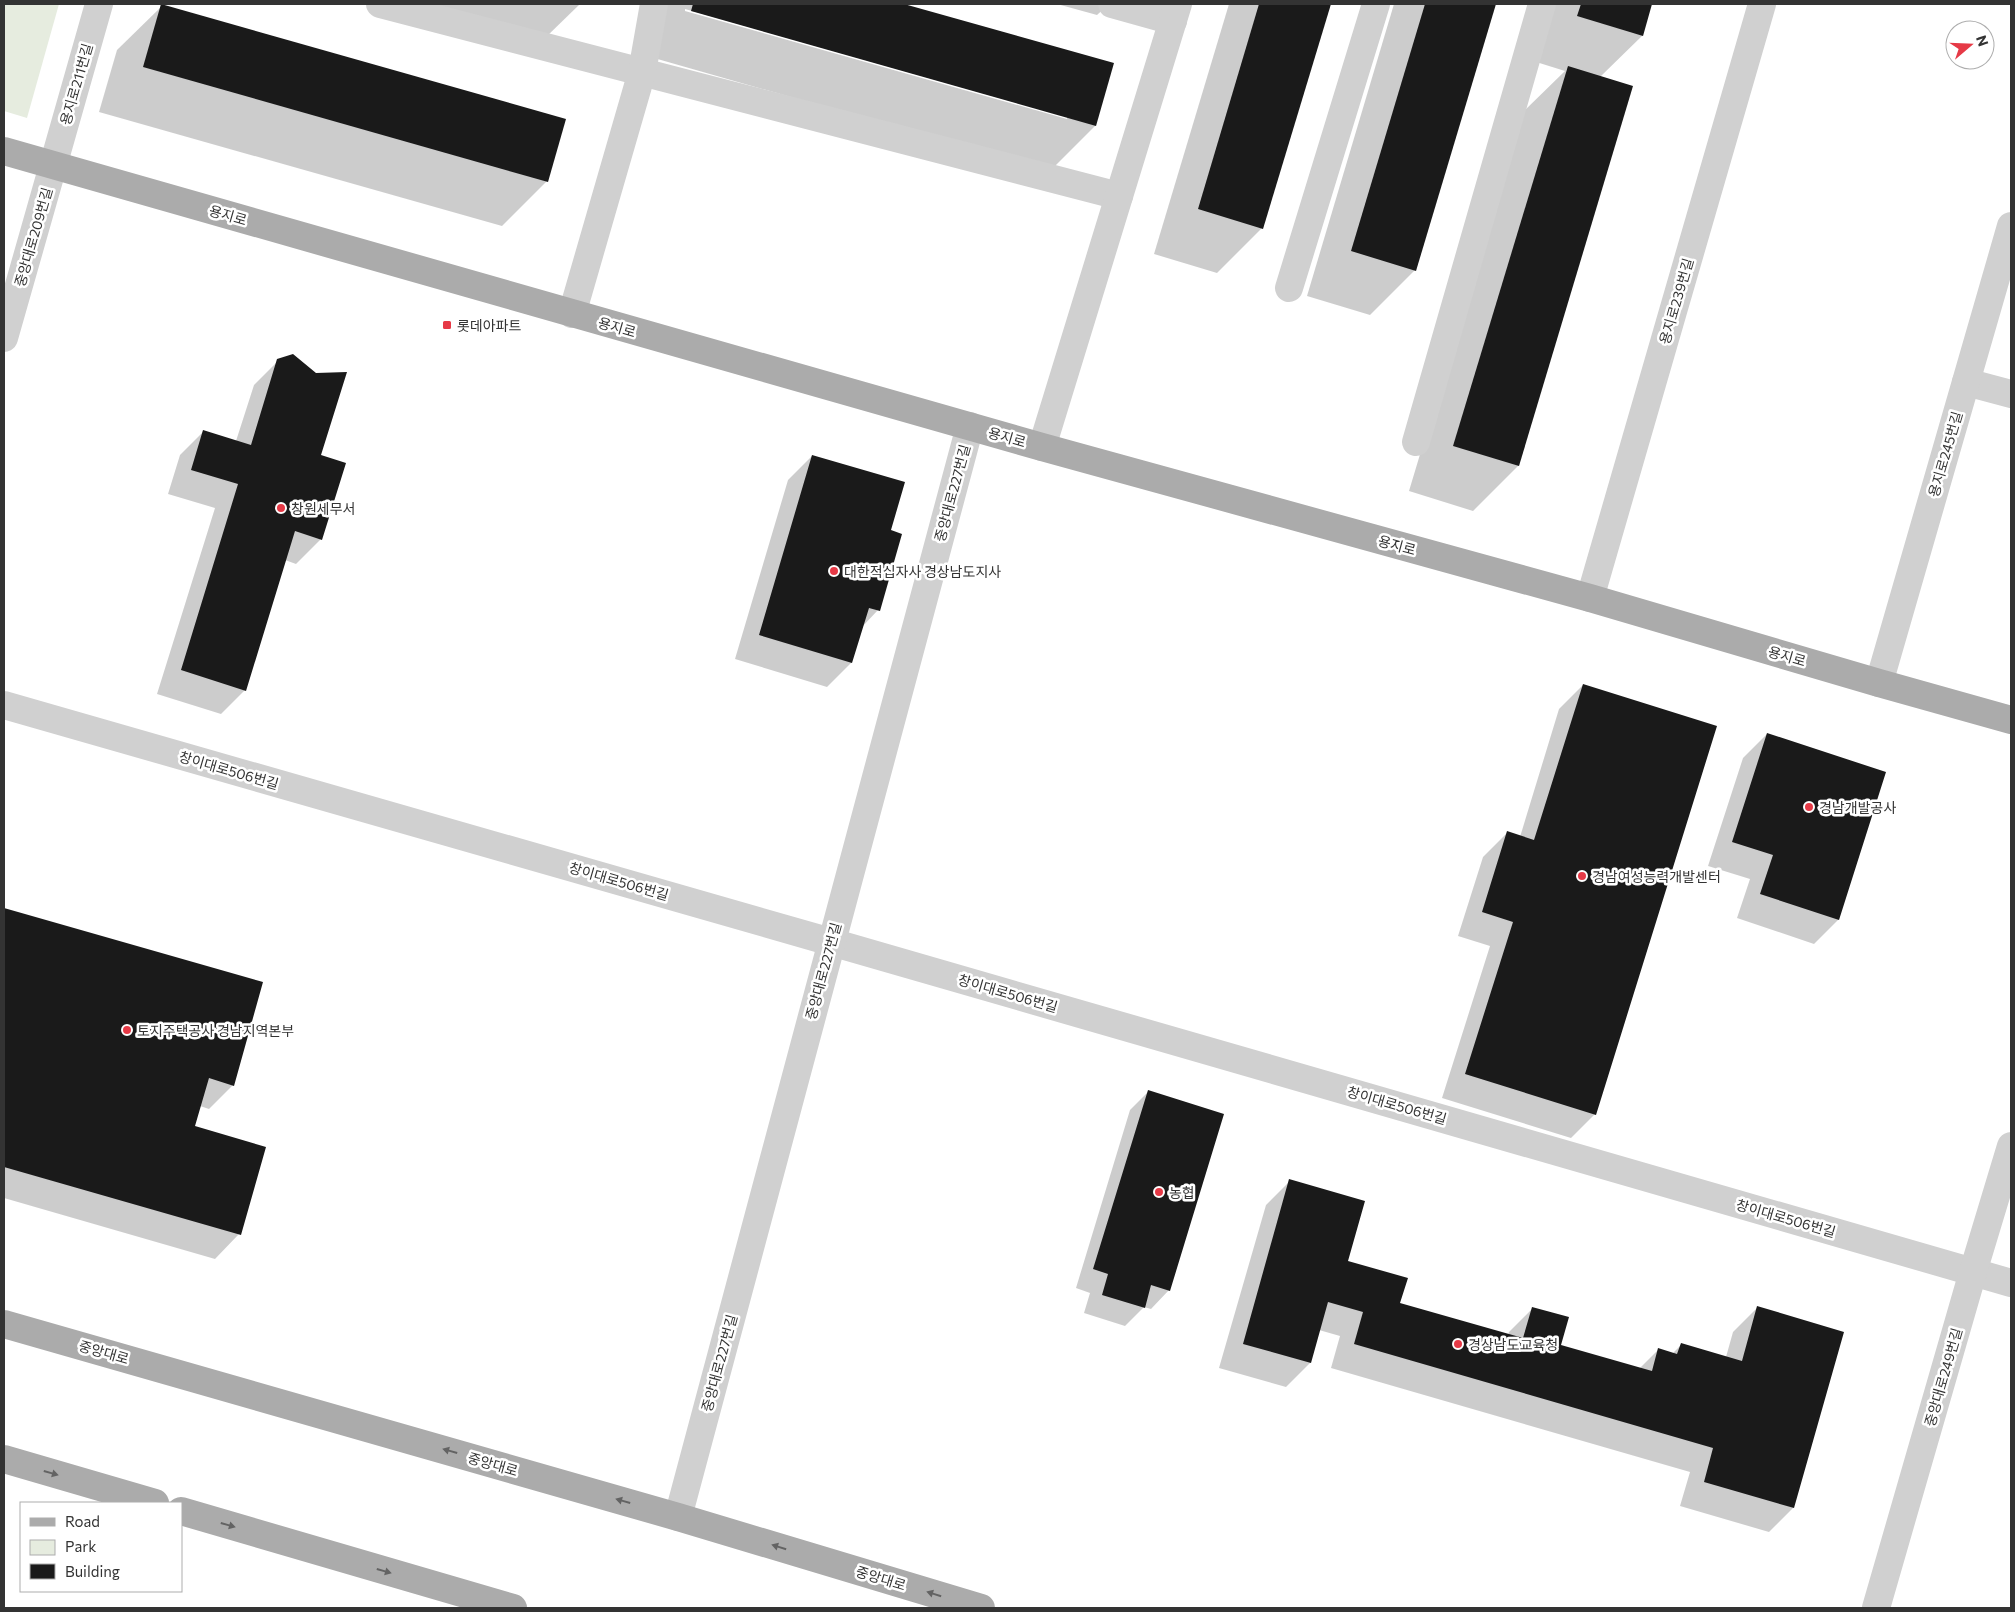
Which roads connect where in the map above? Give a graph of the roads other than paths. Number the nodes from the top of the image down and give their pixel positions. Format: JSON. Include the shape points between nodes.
{"nodes":[{"id":1,"x":99,"y":4,"type":"edge"},
{"id":2,"x":380,"y":4,"type":"edge"},
{"id":3,"x":654,"y":4,"type":"edge"},
{"id":4,"x":1112,"y":4,"type":"edge"},
{"id":5,"x":1376,"y":4,"type":"edge"},
{"id":6,"x":1542,"y":4,"type":"edge"},
{"id":7,"x":1762,"y":4,"type":"edge"},
{"id":8,"x":1175,"y":12,"type":"edge"},
{"id":9,"x":642,"y":72,"type":"junction"},
{"id":10,"x":4,"y":152,"type":"edge"},
{"id":11,"x":53,"y":164,"type":"junction"},
{"id":12,"x":1119,"y":196,"type":"junction"},
{"id":13,"x":2011,"y":226,"type":"edge"},
{"id":14,"x":1289,"y":288,"type":"dead end"},
{"id":15,"x":572,"y":314,"type":"junction"},
{"id":16,"x":4,"y":338,"type":"edge"},
{"id":17,"x":1966,"y":382,"type":"junction"},
{"id":18,"x":2011,"y":394,"type":"edge"},
{"id":19,"x":970,"y":426,"type":"junction"},
{"id":20,"x":1416,"y":442,"type":"dead end"},
{"id":21,"x":1042,"y":447,"type":"junction"},
{"id":22,"x":1590,"y":598,"type":"junction"},
{"id":23,"x":1879,"y":683,"type":"junction"},
{"id":24,"x":4,"y":705,"type":"edge"},
{"id":25,"x":2011,"y":720,"type":"edge"},
{"id":26,"x":831,"y":942,"type":"junction"},
{"id":27,"x":2011,"y":1146,"type":"edge"},
{"id":28,"x":1973,"y":1272,"type":"junction"},
{"id":29,"x":2011,"y":1283,"type":"edge"},
{"id":30,"x":4,"y":1324,"type":"edge"},
{"id":31,"x":4,"y":1459,"type":"edge"},
{"id":32,"x":152,"y":1502,"type":"edge"},
{"id":33,"x":182,"y":1511,"type":"edge"},
{"id":34,"x":678,"y":1517,"type":"junction"},
{"id":35,"x":512,"y":1608,"type":"edge"},
{"id":36,"x":981,"y":1608,"type":"edge"},
{"id":37,"x":1876,"y":1608,"type":"edge"}],
"edges":[{"from":1,"to":11,"type":"street","name":"용지로211번길"},
{"from":2,"to":9,"type":"street"},
{"from":3,"to":9,"type":"street"},
{"from":4,"to":8,"type":"street"},
{"from":5,"to":14,"type":"street"},
{"from":6,"to":20,"type":"street"},
{"from":7,"to":22,"type":"street","name":"용지로239번길"},
{"from":8,"to":12,"type":"street"},
{"from":9,"to":12,"type":"street"},
{"from":9,"to":15,"type":"street"},
{"from":10,"to":11,"type":"main road","name":"용지로"},
{"from":11,"to":15,"type":"main road","name":"용지로"},
{"from":11,"to":16,"type":"street","name":"중앙대로209번길"},
{"from":12,"to":21,"type":"street"},
{"from":13,"to":17,"type":"street","name":"용지로245번길"},
{"from":15,"to":19,"type":"main road","name":"용지로"},
{"from":17,"to":18,"type":"street"},
{"from":17,"to":23,"type":"street","name":"용지로245번길"},
{"from":19,"to":21,"type":"main road","name":"용지로"},
{"from":19,"to":26,"type":"street","name":"중앙대로227번길"},
{"from":21,"to":22,"type":"main road","name":"용지로"},
{"from":22,"to":23,"type":"main road","name":"용지로"},
{"from":23,"to":25,"type":"main road","name":"용지로"},
{"from":24,"to":26,"type":"street","name":"창이대로506번길"},
{"from":26,"to":28,"type":"street","name":"창이대로506번길"},
{"from":26,"to":34,"type":"street","name":"중앙대로227번길"},
{"from":27,"to":28,"type":"street","name":"중앙대로249번길"},
{"from":28,"to":29,"type":"street","name":"창이대로506번길"},
{"from":28,"to":37,"type":"street","name":"중앙대로249번길"},
{"from":34,"to":30,"type":"main road","name":"중앙대로","one_way":true},
{"from":31,"to":32,"type":"main road","one_way":true},
{"from":33,"to":35,"type":"main road","one_way":true},
{"from":36,"to":34,"type":"main road","name":"중앙대로","one_way":true}]}
